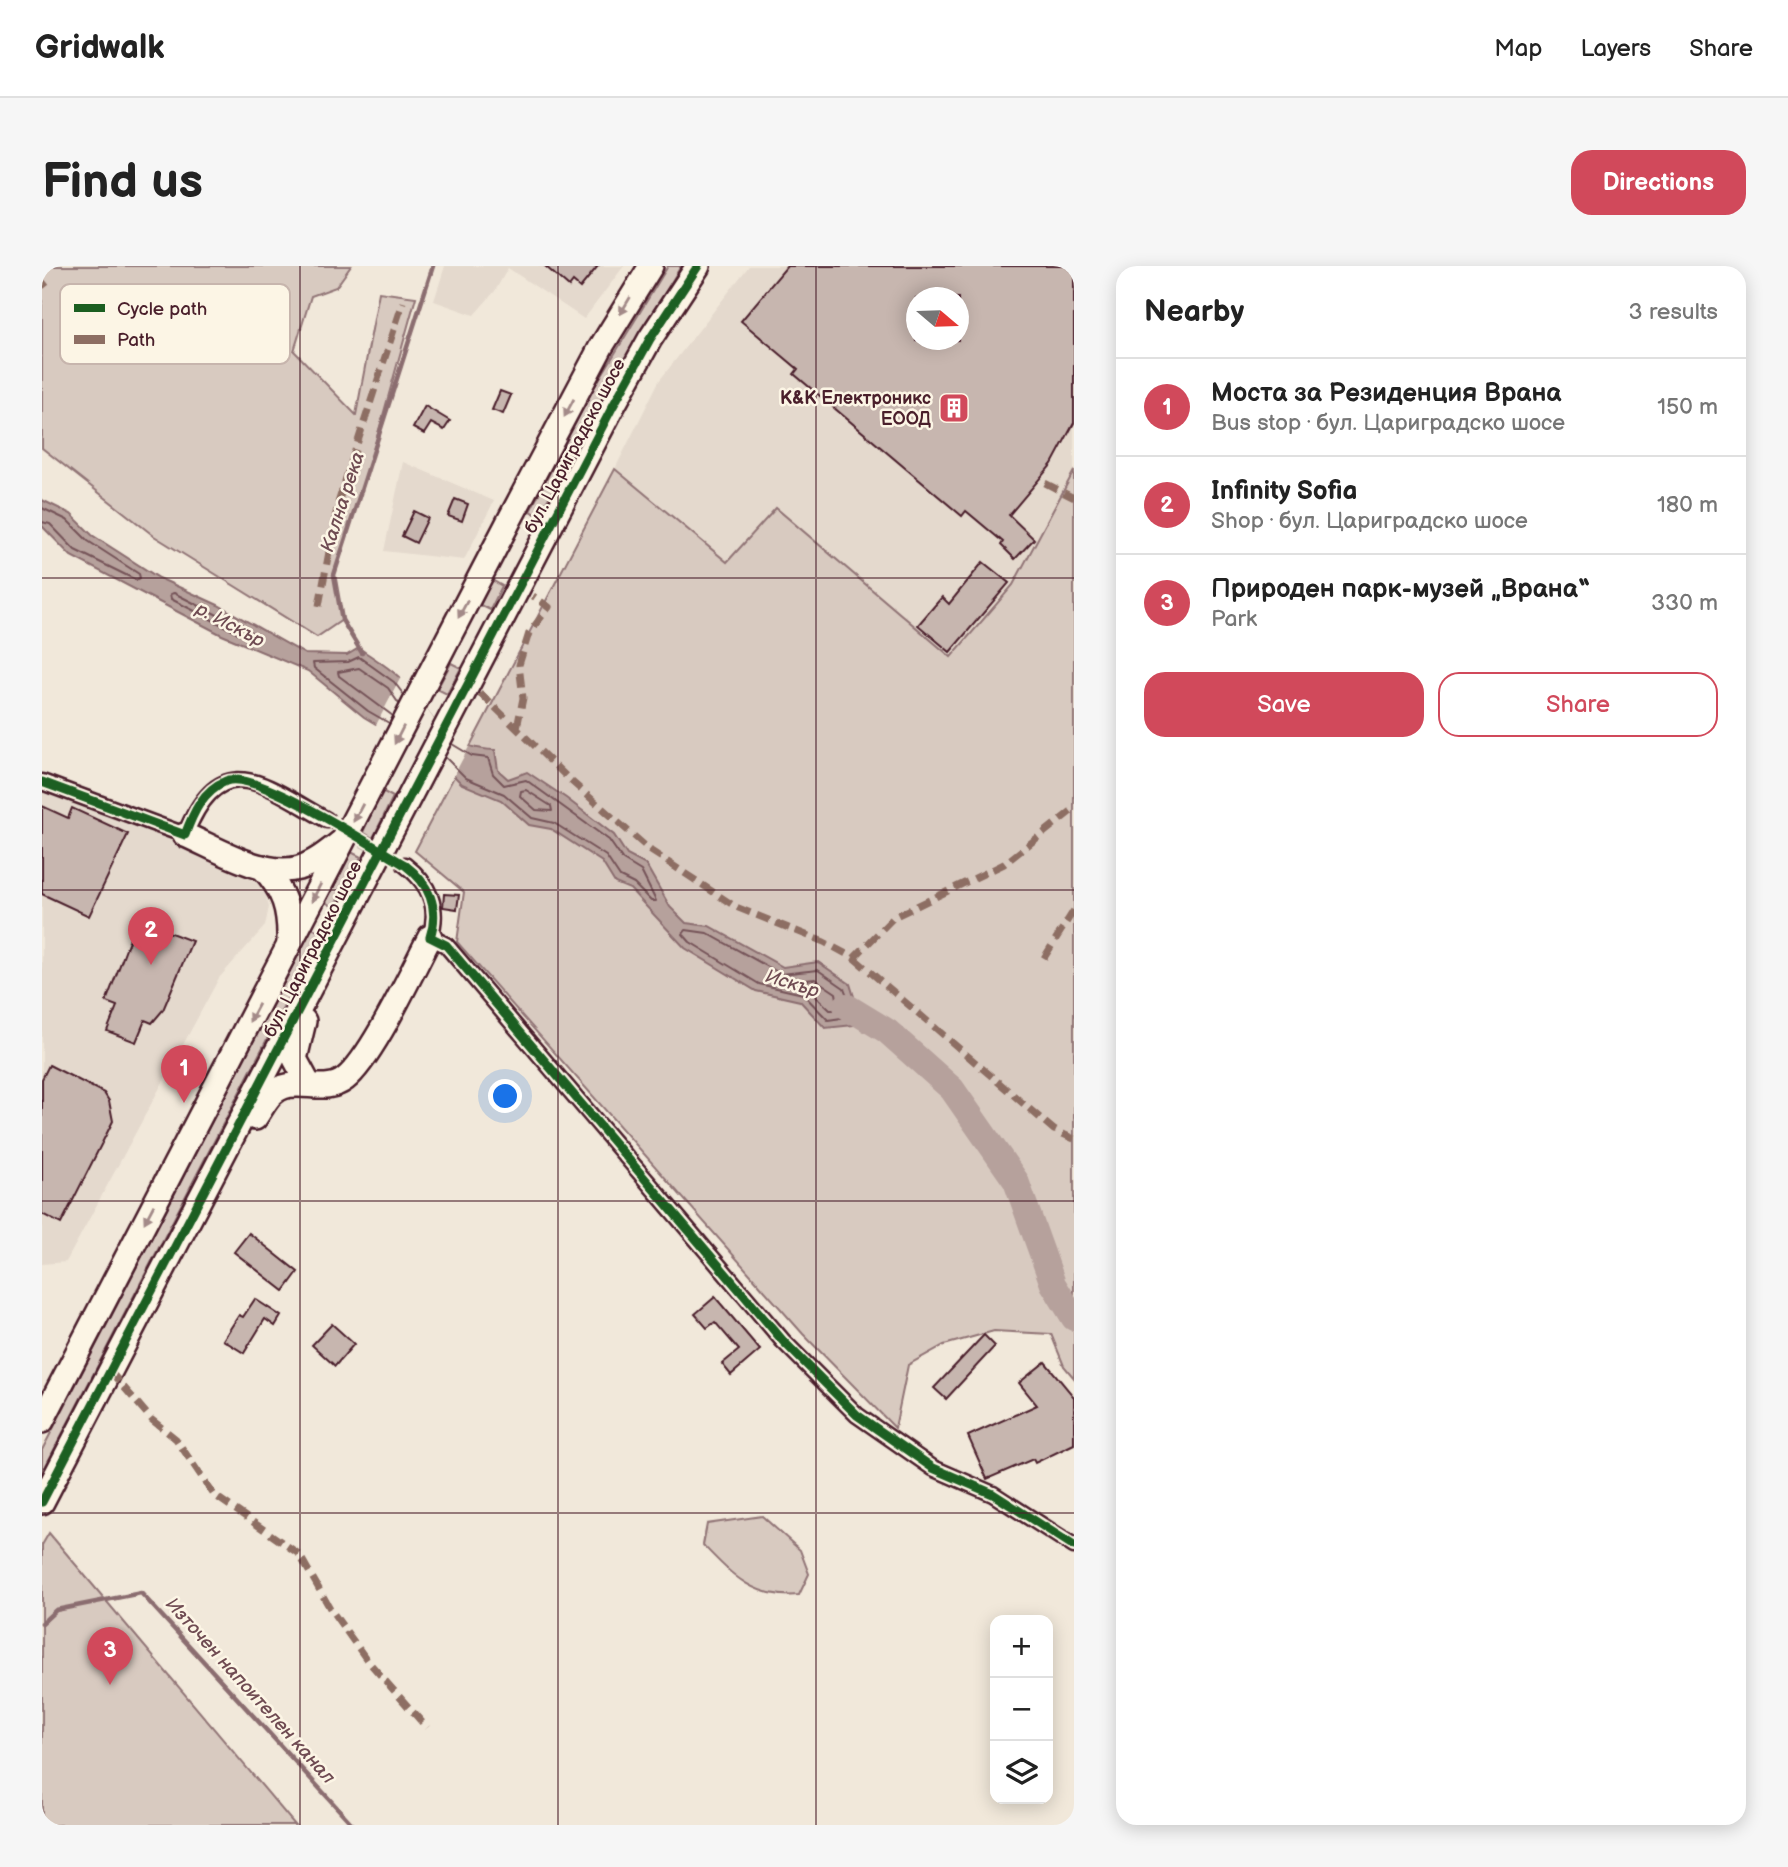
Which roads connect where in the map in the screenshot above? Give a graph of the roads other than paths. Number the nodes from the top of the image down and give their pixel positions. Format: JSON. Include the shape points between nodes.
{"nodes":[{"id":1,"x":651,"y":266,"type":"edge"},
{"id":2,"x":698,"y":266,"type":"edge"},
{"id":3,"x":42,"y":782,"type":"edge"},
{"id":4,"x":327,"y":820,"type":"tunnel mouth"},
{"id":5,"x":184,"y":835,"type":"junction"},
{"id":6,"x":344,"y":841,"type":"junction"},
{"id":7,"x":405,"y":865,"type":"tunnel mouth"},
{"id":8,"x":261,"y":866,"type":"junction"},
{"id":9,"x":430,"y":937,"type":"junction"},
{"id":10,"x":289,"y":945,"type":"junction"},
{"id":11,"x":318,"y":974,"type":"junction"},
{"id":12,"x":308,"y":1083,"type":"junction"},
{"id":13,"x":210,"y":1181,"type":"junction"},
{"id":14,"x":42,"y":1421,"type":"edge"},
{"id":15,"x":42,"y":1502,"type":"edge"},
{"id":16,"x":1074,"y":1546,"type":"edge"}],
"edges":[{"from":1,"to":6,"type":"highway","name":"бул. Цариградско шосе","one_way":true,"via":[[601,347]]},
{"from":2,"to":11,"type":"highway","name":"бул. Цариградско шосе","via":[[619,394]]},
{"from":3,"to":5,"type":"street"},
{"from":4,"to":5,"type":"street","via":[[239,778],[206,795]]},
{"from":5,"to":8,"type":"highway"},
{"from":6,"to":8,"type":"highway","via":[[302,867]]},
{"from":6,"to":10,"type":"highway","name":"бул. Цариградско шосе","one_way":true},
{"from":7,"to":9,"type":"street","via":[[429,890],[435,923]]},
{"from":8,"to":10,"type":"highway","via":[[287,902]]},
{"from":9,"to":12,"type":"highway","via":[[352,1072],[335,1085]]},
{"from":9,"to":16,"type":"street","via":[[446,945],[783,1340],[857,1415],[933,1468],[993,1494]]},
{"from":10,"to":14,"type":"highway","name":"бул. Цариградско шосе","one_way":true},
{"from":11,"to":12,"type":"highway","via":[[296,1050],[298,1067]]},
{"from":11,"to":13,"type":"highway","name":"бул. Цариградско шосе"},
{"from":12,"to":13,"type":"highway","via":[[284,1087],[271,1096]]},
{"from":13,"to":15,"type":"highway","name":"бул. Цариградско шосе"}]}
